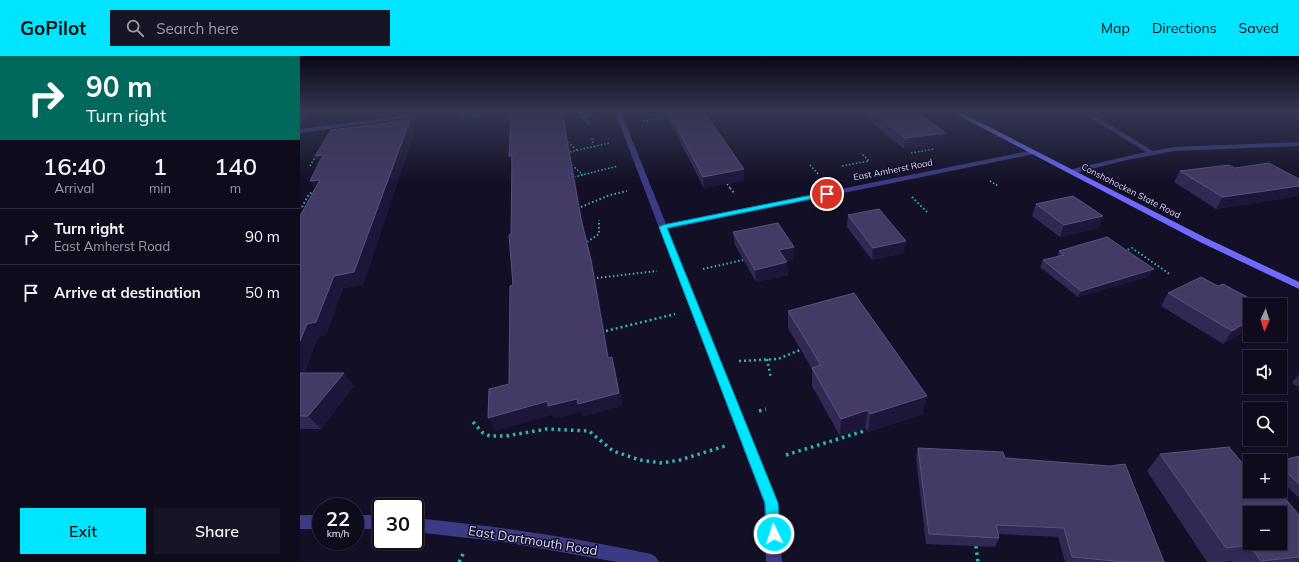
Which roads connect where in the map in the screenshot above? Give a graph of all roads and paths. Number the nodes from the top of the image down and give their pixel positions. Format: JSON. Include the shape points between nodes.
{"nodes":[{"id":1,"x":627,"y":136,"type":"edge"},
{"id":2,"x":1002,"y":136,"type":"edge"},
{"id":3,"x":1123,"y":136,"type":"edge"},
{"id":4,"x":592,"y":138,"type":"dead end"},
{"id":5,"x":629,"y":140,"type":"junction"},
{"id":6,"x":568,"y":142,"type":"edge"},
{"id":7,"x":1299,"y":144,"type":"edge"},
{"id":8,"x":593,"y":145,"type":"junction"},
{"id":9,"x":934,"y":149,"type":"edge"},
{"id":10,"x":577,"y":150,"type":"junction"},
{"id":11,"x":570,"y":152,"type":"edge"},
{"id":12,"x":1034,"y":152,"type":"junction"},
{"id":13,"x":322,"y":153,"type":"edge"},
{"id":14,"x":861,"y":153,"type":"dead end"},
{"id":15,"x":911,"y":153,"type":"dead end"},
{"id":16,"x":1152,"y":153,"type":"junction"},
{"id":17,"x":572,"y":165,"type":"edge"},
{"id":18,"x":310,"y":166,"type":"dead end"},
{"id":19,"x":616,"y":166,"type":"dead end"},
{"id":20,"x":842,"y":166,"type":"dead end"},
{"id":21,"x":1072,"y":172,"type":"junction"},
{"id":22,"x":584,"y":175,"type":"junction"},
{"id":23,"x":574,"y":177,"type":"edge"},
{"id":24,"x":318,"y":191,"type":"edge"},
{"id":25,"x":626,"y":191,"type":"dead end"},
{"id":26,"x":908,"y":193,"type":"dead end"},
{"id":27,"x":302,"y":207,"type":"dead end"},
{"id":28,"x":581,"y":207,"type":"dead end"},
{"id":29,"x":927,"y":212,"type":"dead end"},
{"id":30,"x":599,"y":220,"type":"dead end"},
{"id":31,"x":663,"y":227,"type":"junction"},
{"id":32,"x":587,"y":242,"type":"edge"},
{"id":33,"x":1122,"y":251,"type":"edge"},
{"id":34,"x":743,"y":260,"type":"edge"},
{"id":35,"x":721,"y":265,"type":"dead end"},
{"id":36,"x":656,"y":271,"type":"dead end"},
{"id":37,"x":1171,"y":275,"type":"dead end"},
{"id":38,"x":597,"y":278,"type":"dead end"},
{"id":39,"x":1299,"y":286,"type":"edge"},
{"id":40,"x":669,"y":315,"type":"dead end"},
{"id":41,"x":606,"y":331,"type":"dead end"},
{"id":42,"x":800,"y":350,"type":"edge"},
{"id":43,"x":767,"y":360,"type":"junction"},
{"id":44,"x":716,"y":364,"type":"junction"},
{"id":45,"x":771,"y":378,"type":"dead end"},
{"id":46,"x":473,"y":422,"type":"dead end"},
{"id":47,"x":862,"y":429,"type":"edge"},
{"id":48,"x":703,"y":452,"type":"dead end"},
{"id":49,"x":786,"y":455,"type":"dead end"},
{"id":50,"x":300,"y":522,"type":"edge"},
{"id":51,"x":312,"y":522,"type":"edge"},
{"id":52,"x":424,"y":526,"type":"edge"},
{"id":53,"x":976,"y":546,"type":"edge"},
{"id":54,"x":651,"y":562,"type":"edge"},
{"id":55,"x":774,"y":562,"type":"edge"},
{"id":56,"x":978,"y":562,"type":"edge"}],
"edges":[{"from":1,"to":5,"type":"street"},
{"from":2,"to":12,"type":"main road","name":"Conshohocken State Road"},
{"from":3,"to":16,"type":"street"},
{"from":4,"to":8,"type":"path"},
{"from":5,"to":8,"type":"path"},
{"from":5,"to":31,"type":"street"},
{"from":6,"to":10,"type":"path"},
{"from":7,"to":16,"type":"street","via":[[1199,147]]},
{"from":8,"to":10,"type":"path"},
{"from":9,"to":15,"type":"path"},
{"from":10,"to":11,"type":"path"},
{"from":12,"to":21,"type":"main road","name":"Conshohocken State Road"},
{"from":12,"to":31,"type":"street","name":"East Amherst Road"},
{"from":13,"to":18,"type":"path","via":[[317,154]]},
{"from":14,"to":20,"type":"path","via":[[869,161]]},
{"from":16,"to":21,"type":"street"},
{"from":17,"to":22,"type":"path"},
{"from":19,"to":22,"type":"path"},
{"from":21,"to":39,"type":"main road","name":"Conshohocken State Road"},
{"from":22,"to":23,"type":"path"},
{"from":24,"to":27,"type":"path","via":[[310,193]]},
{"from":25,"to":28,"type":"path"},
{"from":26,"to":29,"type":"path"},
{"from":30,"to":32,"type":"path","via":[[600,234]]},
{"from":31,"to":44,"type":"street"},
{"from":33,"to":37,"type":"path","via":[[1132,248]]},
{"from":34,"to":35,"type":"path"},
{"from":36,"to":38,"type":"path"},
{"from":40,"to":41,"type":"path"},
{"from":42,"to":43,"type":"path","via":[[789,356]]},
{"from":43,"to":44,"type":"path"},
{"from":43,"to":45,"type":"path"},
{"from":44,"to":55,"type":"street","via":[[771,503]]},
{"from":46,"to":48,"type":"path","via":[[483,433],[490,436],[547,430],[589,431],[613,451],[654,462],[680,460]]},
{"from":47,"to":49,"type":"path","via":[[864,431]]},
{"from":50,"to":51,"type":"street"},
{"from":52,"to":54,"type":"street","name":"East Dartmouth Road","via":[[532,538]]},
{"from":53,"to":56,"type":"path"}]}
